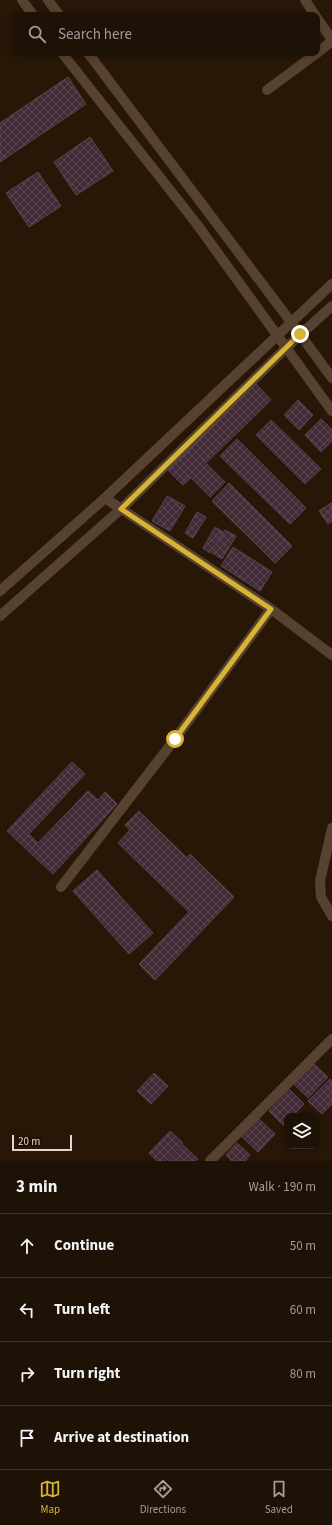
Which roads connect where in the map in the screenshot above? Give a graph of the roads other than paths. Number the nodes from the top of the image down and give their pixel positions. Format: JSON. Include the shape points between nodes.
{"nodes":[{"id":1,"x":22,"y":0,"type":"edge"},
{"id":2,"x":48,"y":0,"type":"edge"},
{"id":3,"x":305,"y":0,"type":"edge"},
{"id":4,"x":31,"y":12,"type":"edge"},
{"id":5,"x":57,"y":12,"type":"edge"},
{"id":6,"x":313,"y":12,"type":"edge"},
{"id":7,"x":320,"y":23,"type":"edge"},
{"id":8,"x":332,"y":41,"type":"edge"},
{"id":9,"x":320,"y":51,"type":"edge"},
{"id":10,"x":64,"y":56,"type":"edge"},
{"id":11,"x":90,"y":56,"type":"edge"},
{"id":12,"x":313,"y":56,"type":"edge"},
{"id":13,"x":267,"y":90,"type":"dead end"},
{"id":14,"x":332,"y":284,"type":"edge"},
{"id":15,"x":332,"y":306,"type":"edge"},
{"id":16,"x":292,"y":322,"type":"junction"},
{"id":17,"x":277,"y":334,"type":"junction"},
{"id":18,"x":300,"y":334,"type":"junction"},
{"id":19,"x":287,"y":347,"type":"junction"},
{"id":20,"x":332,"y":378,"type":"edge"},
{"id":21,"x":332,"y":412,"type":"edge"},
{"id":22,"x":105,"y":498,"type":"junction"},
{"id":23,"x":121,"y":509,"type":"junction"},
{"id":24,"x":0,"y":591,"type":"edge"},
{"id":25,"x":271,"y":609,"type":"junction"},
{"id":26,"x":0,"y":616,"type":"edge"},
{"id":27,"x":332,"y":655,"type":"edge"},
{"id":28,"x":332,"y":828,"type":"edge"},
{"id":29,"x":61,"y":887,"type":"dead end"},
{"id":30,"x":332,"y":916,"type":"edge"},
{"id":31,"x":332,"y":1039,"type":"edge"},
{"id":32,"x":210,"y":1161,"type":"edge"}],
"edges":[{"from":1,"to":4,"type":"street"},
{"from":2,"to":5,"type":"street"},
{"from":3,"to":6,"type":"street"},
{"from":7,"to":8,"type":"street"},
{"from":8,"to":9,"type":"street"},
{"from":10,"to":17,"type":"street","via":[[196,223]]},
{"from":11,"to":16,"type":"street"},
{"from":12,"to":13,"type":"street"},
{"from":14,"to":16,"type":"street"},
{"from":15,"to":18,"type":"street"},
{"from":16,"to":17,"type":"street"},
{"from":16,"to":18,"type":"street"},
{"from":17,"to":19,"type":"street"},
{"from":17,"to":22,"type":"street"},
{"from":18,"to":19,"type":"street"},
{"from":18,"to":20,"type":"street"},
{"from":19,"to":21,"type":"street"},
{"from":19,"to":23,"type":"street"},
{"from":22,"to":23,"type":"street"},
{"from":22,"to":24,"type":"street"},
{"from":23,"to":25,"type":"street"},
{"from":23,"to":26,"type":"street"},
{"from":25,"to":27,"type":"street"},
{"from":25,"to":29,"type":"street"},
{"from":28,"to":30,"type":"street","via":[[320,881],[321,897]]},
{"from":31,"to":32,"type":"street"}]}
